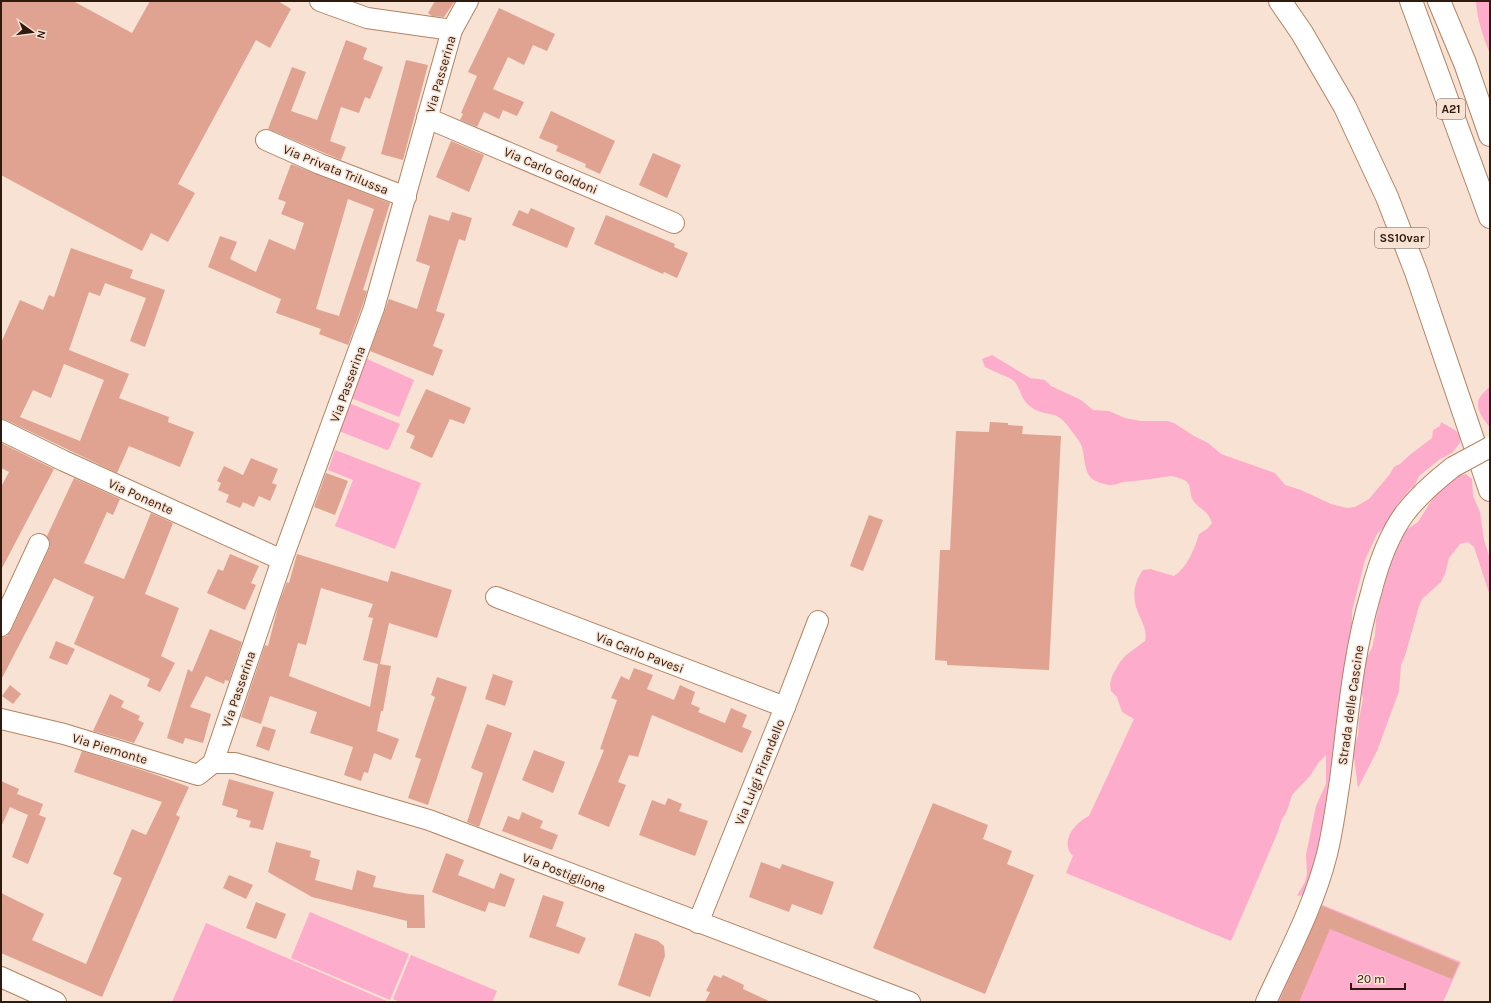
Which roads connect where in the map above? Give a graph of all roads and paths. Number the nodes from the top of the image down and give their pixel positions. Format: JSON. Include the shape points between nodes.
{"nodes":[{"id":1,"x":320,"y":1,"type":"edge"},
{"id":2,"x":468,"y":1,"type":"edge"},
{"id":3,"x":1280,"y":1,"type":"edge"},
{"id":4,"x":1411,"y":1,"type":"edge"},
{"id":5,"x":1439,"y":1,"type":"edge"},
{"id":6,"x":452,"y":30,"type":"junction"},
{"id":7,"x":428,"y":118,"type":"junction"},
{"id":8,"x":1490,"y":135,"type":"edge"},
{"id":9,"x":266,"y":140,"type":"dead end"},
{"id":10,"x":406,"y":197,"type":"junction"},
{"id":11,"x":1490,"y":217,"type":"edge"},
{"id":12,"x":674,"y":223,"type":"dead end"},
{"id":13,"x":1,"y":430,"type":"edge"},
{"id":14,"x":1490,"y":447,"type":"edge"},
{"id":15,"x":1490,"y":490,"type":"edge"},
{"id":16,"x":39,"y":544,"type":"dead end"},
{"id":17,"x":282,"y":560,"type":"junction"},
{"id":18,"x":496,"y":597,"type":"dead end"},
{"id":19,"x":818,"y":621,"type":"dead end"},
{"id":20,"x":1,"y":626,"type":"edge"},
{"id":21,"x":785,"y":707,"type":"junction"},
{"id":22,"x":1,"y":719,"type":"edge"},
{"id":23,"x":213,"y":763,"type":"junction"},
{"id":24,"x":698,"y":923,"type":"junction"},
{"id":25,"x":1,"y":977,"type":"edge"},
{"id":26,"x":56,"y":1002,"type":"edge"},
{"id":27,"x":910,"y":1002,"type":"edge"},
{"id":28,"x":1266,"y":1002,"type":"edge"}],
"edges":[{"from":1,"to":6,"type":"street","via":[[367,18]]},
{"from":2,"to":6,"type":"street","name":"Via Passerina"},
{"from":3,"to":15,"type":"highway","number":"SS10var","via":[[1345,106],[1387,197],[1418,279]]},
{"from":4,"to":11,"type":"highway","number":"A21"},
{"from":5,"to":8,"type":"highway","number":"A21"},
{"from":6,"to":7,"type":"street","name":"Via Passerina"},
{"from":7,"to":10,"type":"street","name":"Via Passerina"},
{"from":7,"to":12,"type":"street","name":"Via Carlo Goldoni"},
{"from":9,"to":10,"type":"street","name":"Via Privata Trilussa"},
{"from":10,"to":17,"type":"street","name":"Via Passerina","via":[[374,308]]},
{"from":13,"to":17,"type":"street","name":"Via Ponente"},
{"from":14,"to":28,"type":"street","name":"Strada delle Cascine","bridge":true,"via":[[1453,467],[1418,497],[1395,530],[1376,575],[1359,641],[1336,811],[1327,853],[1308,910]]},
{"from":16,"to":20,"type":"street"},
{"from":17,"to":23,"type":"street","name":"Via Passerina"},
{"from":18,"to":21,"type":"street","name":"Via Carlo Pavesi"},
{"from":19,"to":21,"type":"street","name":"Via Luigi Pirandello"},
{"from":21,"to":24,"type":"street","name":"Via Luigi Pirandello"},
{"from":22,"to":23,"type":"street","name":"Via Piemonte","via":[[64,734],[198,775]]},
{"from":23,"to":24,"type":"street","name":"Via Postiglione","via":[[235,763],[429,820]]},
{"from":24,"to":27,"type":"street","name":"Via Postiglione"},
{"from":25,"to":26,"type":"street"}]}
